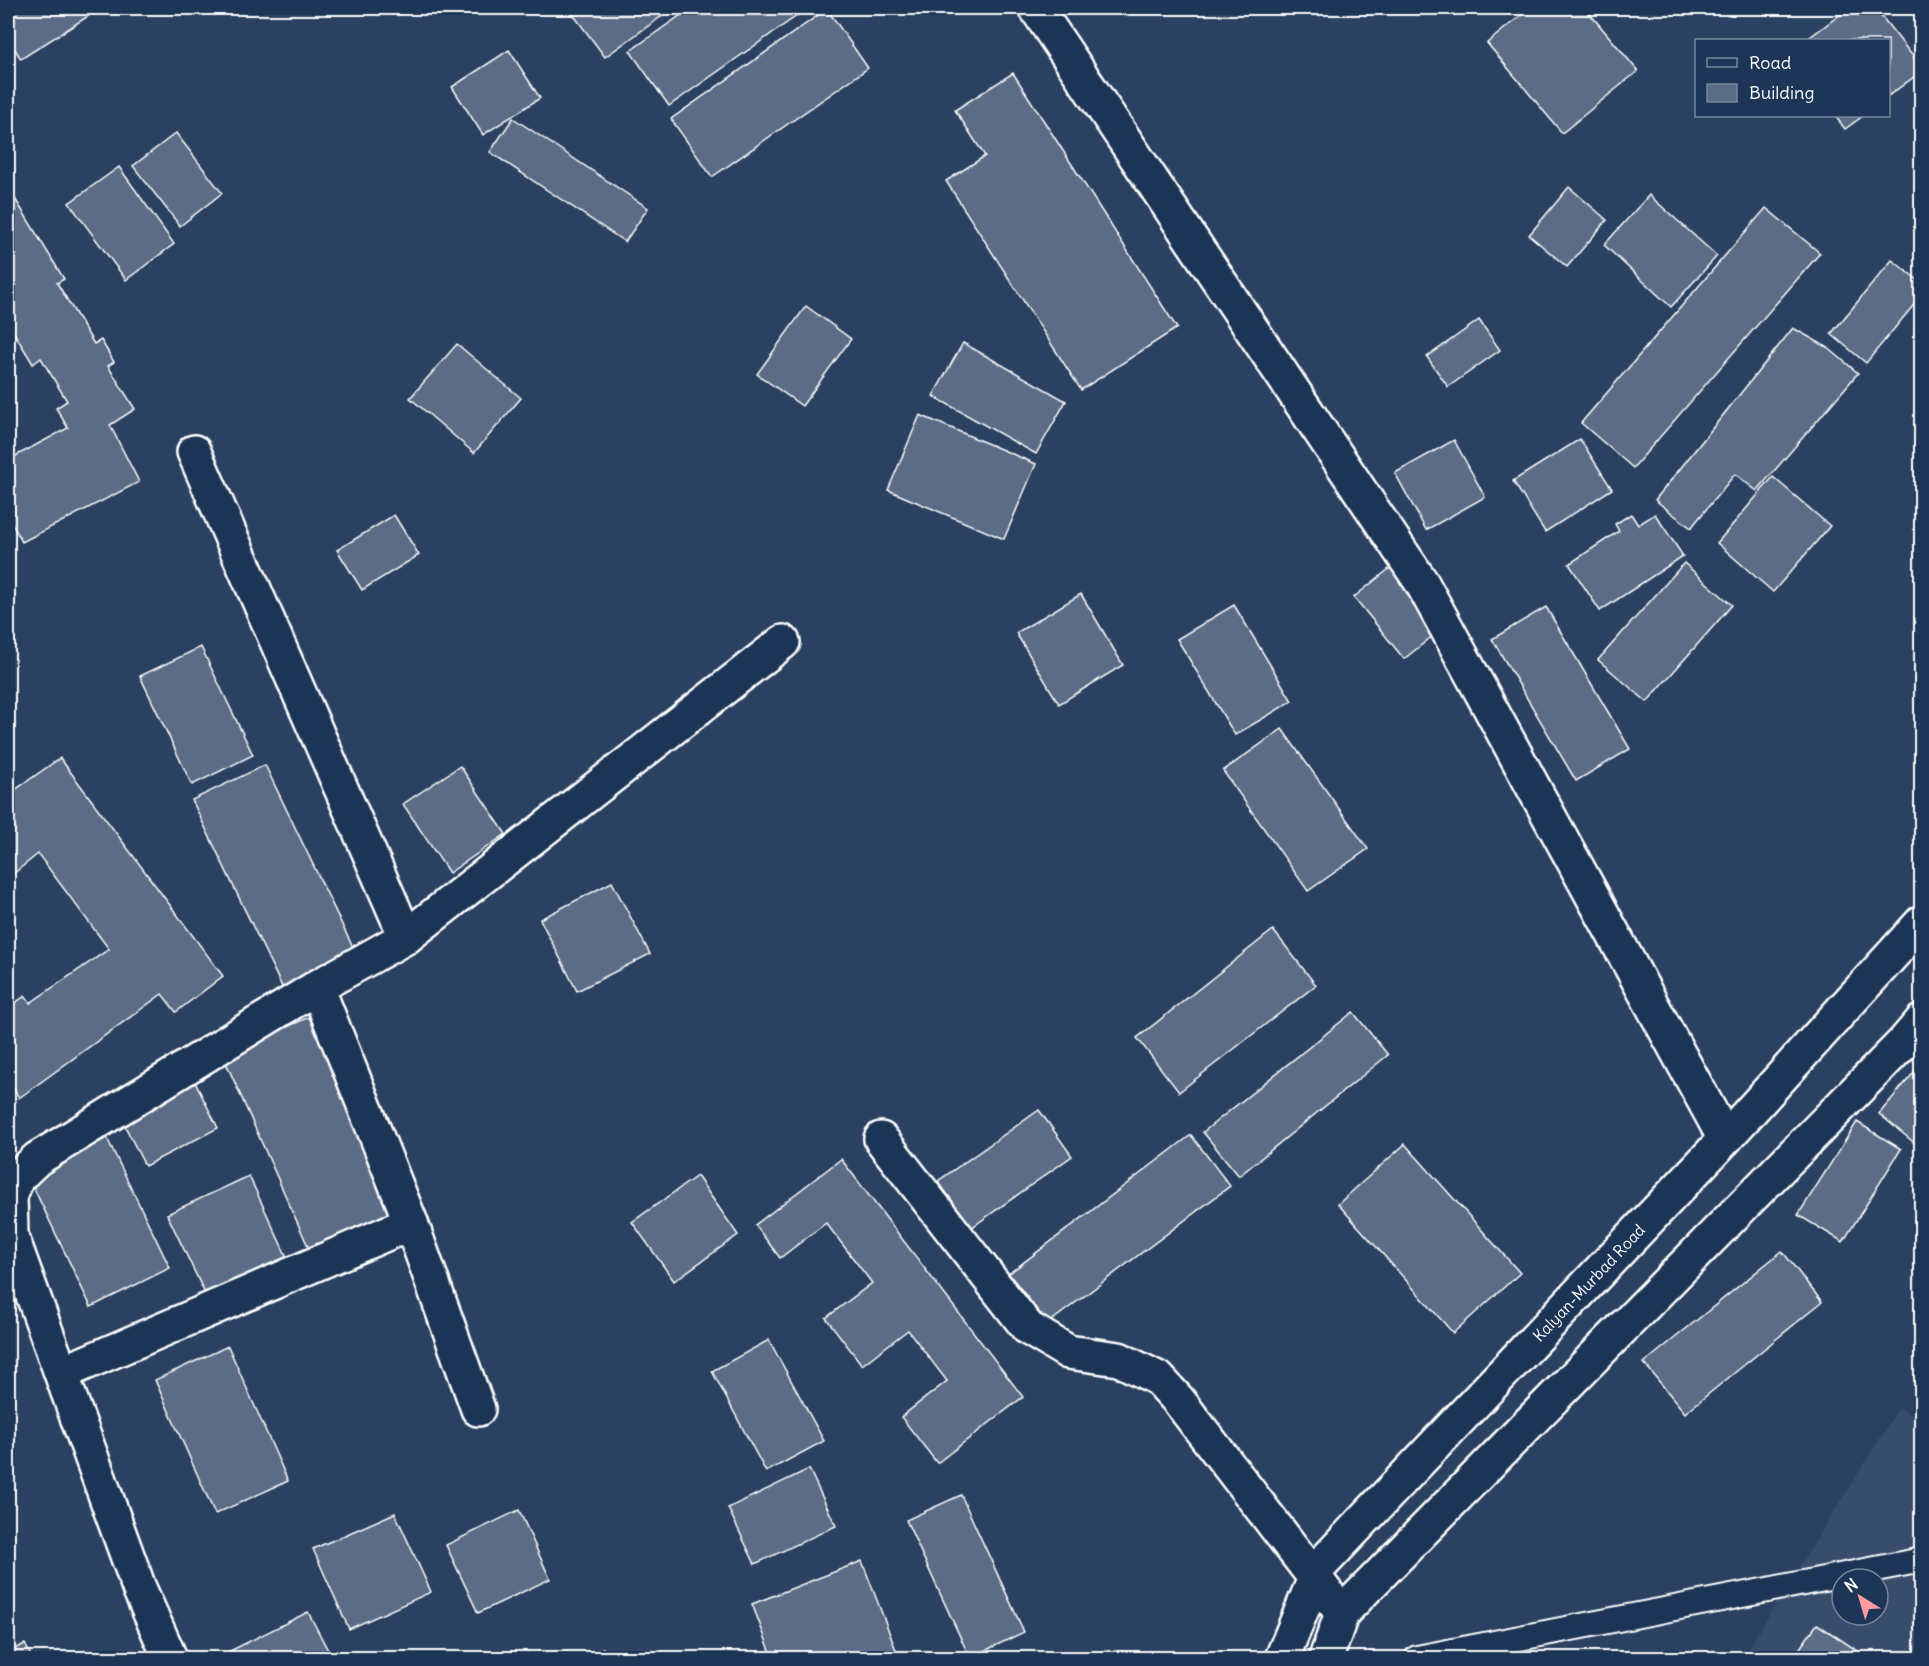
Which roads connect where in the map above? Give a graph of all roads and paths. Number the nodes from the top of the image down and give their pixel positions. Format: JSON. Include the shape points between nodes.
{"nodes":[{"id":1,"x":1036,"y":8,"type":"edge"},
{"id":2,"x":194,"y":452,"type":"dead end"},
{"id":3,"x":783,"y":642,"type":"dead end"},
{"id":4,"x":1922,"y":922,"type":"edge"},
{"id":5,"x":406,"y":937,"type":"junction"},
{"id":6,"x":317,"y":987,"type":"junction"},
{"id":7,"x":1922,"y":1021,"type":"edge"},
{"id":8,"x":881,"y":1139,"type":"dead end"},
{"id":9,"x":1725,"y":1139,"type":"junction"},
{"id":10,"x":12,"y":1172,"type":"edge"},
{"id":11,"x":411,"y":1223,"type":"junction"},
{"id":12,"x":62,"y":1373,"type":"junction"},
{"id":13,"x":478,"y":1409,"type":"dead end"},
{"id":14,"x":1922,"y":1560,"type":"edge"},
{"id":15,"x":1315,"y":1577,"type":"junction"},
{"id":16,"x":1342,"y":1613,"type":"junction"},
{"id":17,"x":1336,"y":1654,"type":"edge"},
{"id":18,"x":171,"y":1659,"type":"edge"},
{"id":19,"x":1281,"y":1659,"type":"edge"},
{"id":20,"x":1289,"y":1659,"type":"edge"},
{"id":21,"x":1417,"y":1659,"type":"edge"}],
"edges":[{"from":1,"to":9,"type":"street","via":[[1422,583]]},
{"from":2,"to":5,"type":"street"},
{"from":3,"to":5,"type":"street"},
{"from":4,"to":9,"type":"street","name":"Kalyan-Murbad Road"},
{"from":5,"to":6,"type":"street"},
{"from":6,"to":10,"type":"street"},
{"from":6,"to":11,"type":"street"},
{"from":7,"to":16,"type":"street"},
{"from":8,"to":15,"type":"street","via":[[1028,1328],[1068,1352],[1119,1359],[1159,1379]]},
{"from":9,"to":15,"type":"street","name":"Kalyan-Murbad Road","via":[[1320,1566]]},
{"from":10,"to":12,"type":"street","via":[[11,1235]]},
{"from":11,"to":12,"type":"street"},
{"from":11,"to":13,"type":"street"},
{"from":12,"to":18,"type":"street","via":[[139,1588]]},
{"from":14,"to":21,"type":"lane"},
{"from":15,"to":16,"type":"street"},
{"from":15,"to":19,"type":"street","name":"Kalyan-Murbad Road"},
{"from":16,"to":17,"type":"street"},
{"from":17,"to":20,"type":"street"}]}
